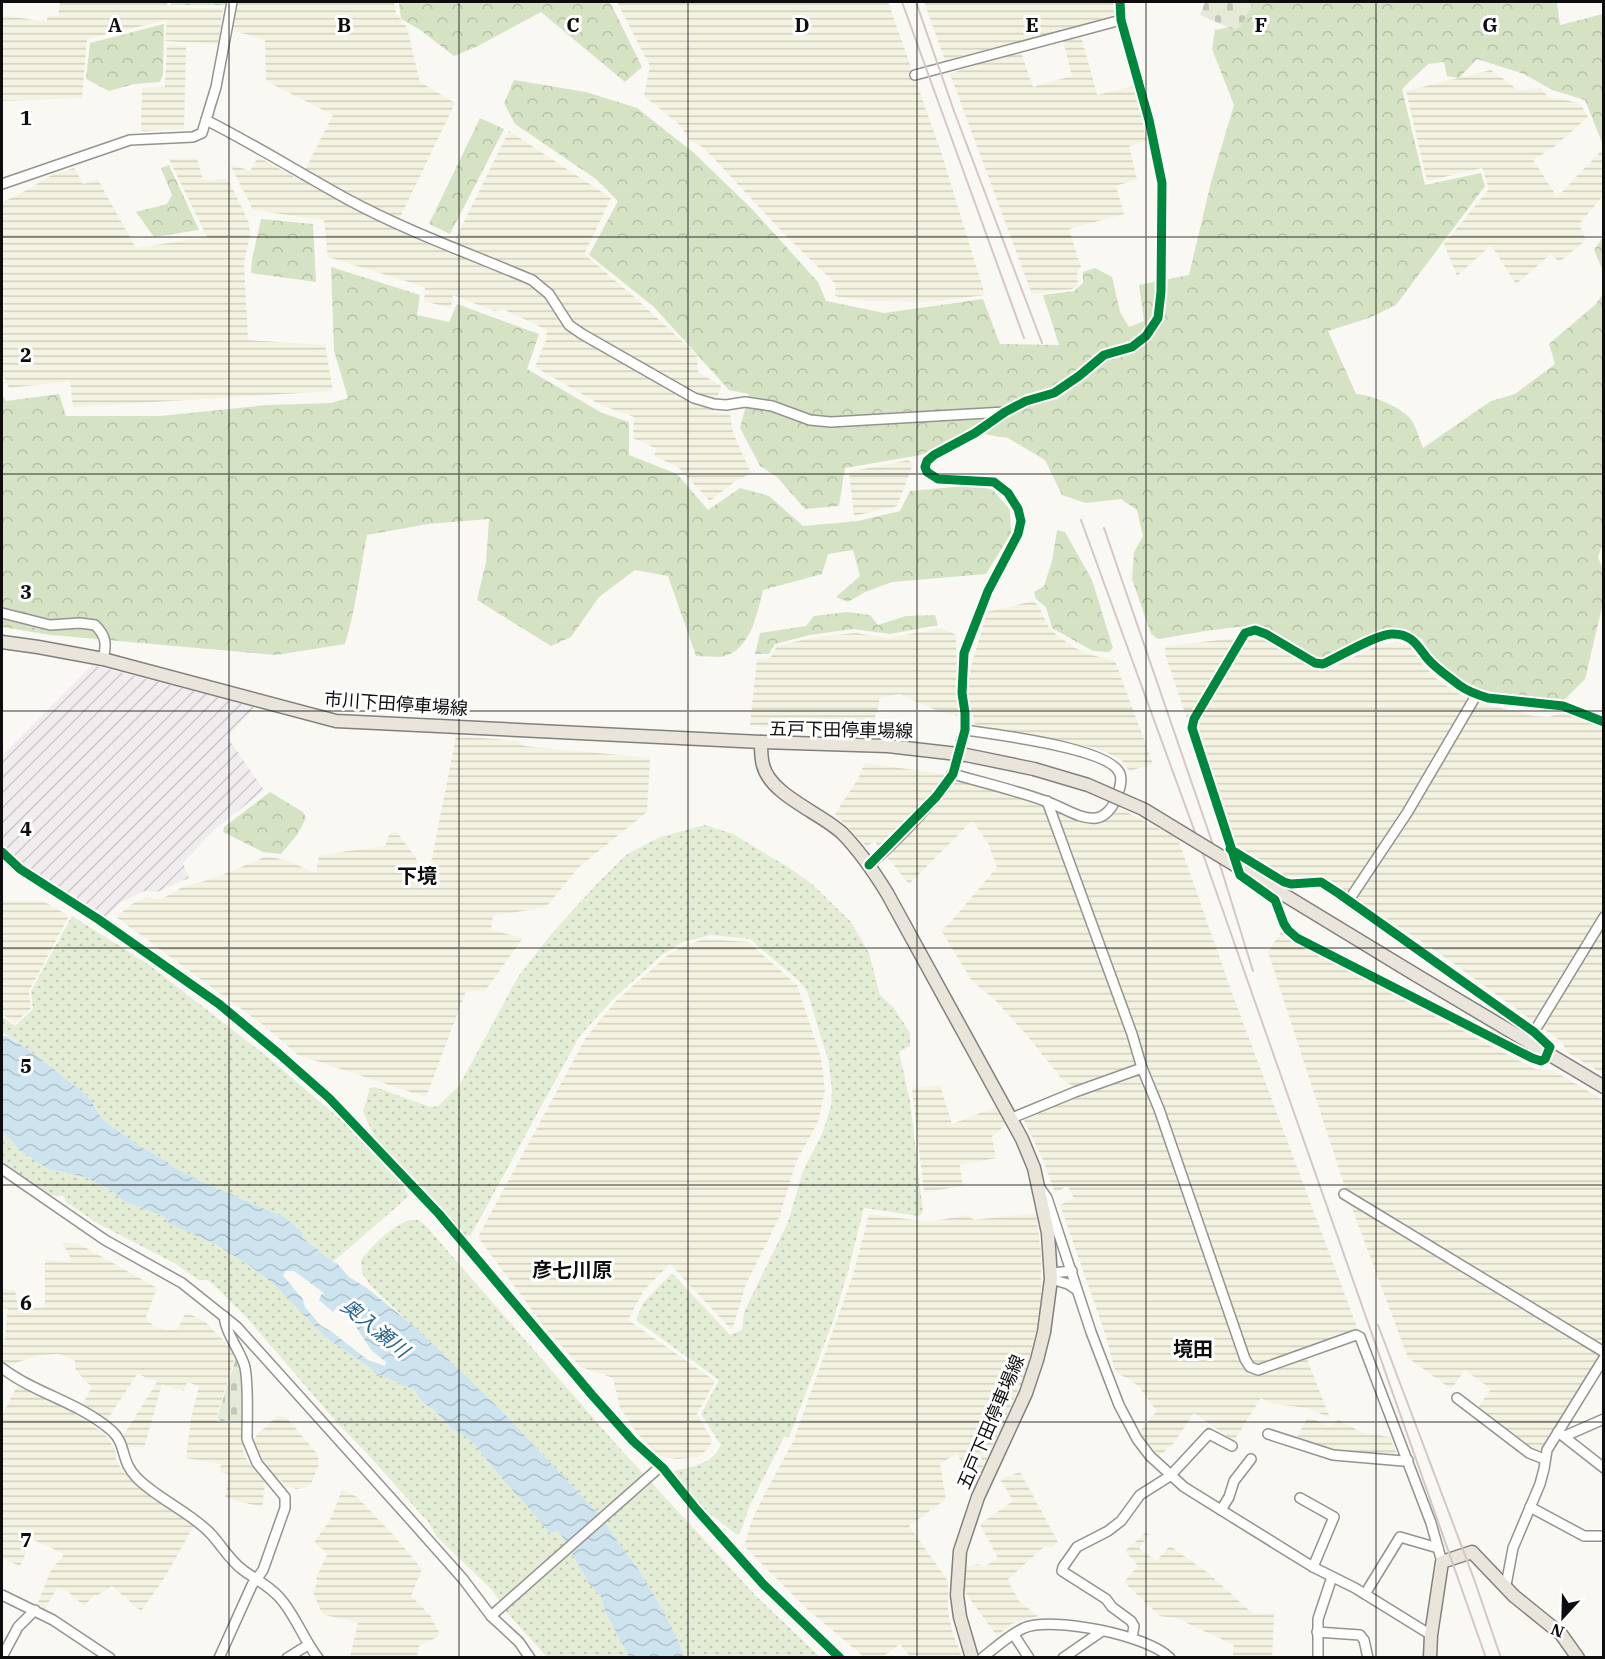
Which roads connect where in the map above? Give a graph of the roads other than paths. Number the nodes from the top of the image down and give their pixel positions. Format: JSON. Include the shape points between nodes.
{"nodes":[{"id":1,"x":232,"y":2,"type":"edge"},
{"id":2,"x":1120,"y":2,"type":"edge"},
{"id":3,"x":1121,"y":20,"type":"junction"},
{"id":4,"x":915,"y":75,"type":"dead end"},
{"id":5,"x":206,"y":120,"type":"junction"},
{"id":6,"x":2,"y":184,"type":"edge"},
{"id":7,"x":1005,"y":412,"type":"junction"},
{"id":8,"x":2,"y":613,"type":"edge"},
{"id":9,"x":2,"y":642,"type":"edge"},
{"id":10,"x":104,"y":659,"type":"junction"},
{"id":11,"x":1477,"y":694,"type":"junction"},
{"id":12,"x":1604,"y":722,"type":"edge"},
{"id":13,"x":965,"y":730,"type":"junction"},
{"id":14,"x":761,"y":742,"type":"junction"},
{"id":15,"x":961,"y":742,"type":"dead end"},
{"id":16,"x":1047,"y":801,"type":"junction"},
{"id":17,"x":1230,"y":849,"type":"junction"},
{"id":18,"x":2,"y":852,"type":"edge"},
{"id":19,"x":869,"y":865,"type":"junction"},
{"id":20,"x":1349,"y":900,"type":"junction"},
{"id":21,"x":1604,"y":917,"type":"edge"},
{"id":22,"x":1534,"y":1032,"type":"junction"},
{"id":23,"x":1548,"y":1053,"type":"junction"},
{"id":24,"x":1142,"y":1068,"type":"junction"},
{"id":25,"x":1604,"y":1087,"type":"edge"},
{"id":26,"x":1012,"y":1118,"type":"junction"},
{"id":27,"x":2,"y":1169,"type":"edge"},
{"id":28,"x":1038,"y":1185,"type":"junction"},
{"id":29,"x":1344,"y":1194,"type":"dead end"},
{"id":30,"x":1072,"y":1271,"type":"junction"},
{"id":31,"x":1051,"y":1276,"type":"junction"},
{"id":32,"x":1077,"y":1290,"type":"junction"},
{"id":33,"x":224,"y":1316,"type":"junction"},
{"id":34,"x":1604,"y":1352,"type":"edge"},
{"id":35,"x":1604,"y":1358,"type":"edge"},
{"id":36,"x":2,"y":1368,"type":"edge"},
{"id":37,"x":1457,"y":1398,"type":"dead end"},
{"id":38,"x":1604,"y":1419,"type":"edge"},
{"id":39,"x":1268,"y":1434,"type":"dead end"},
{"id":40,"x":1561,"y":1434,"type":"junction"},
{"id":41,"x":1232,"y":1446,"type":"dead end"},
{"id":42,"x":1251,"y":1459,"type":"dead end"},
{"id":43,"x":1544,"y":1459,"type":"junction"},
{"id":44,"x":1408,"y":1460,"type":"junction"},
{"id":45,"x":658,"y":1467,"type":"junction"},
{"id":46,"x":1604,"y":1468,"type":"edge"},
{"id":47,"x":1170,"y":1476,"type":"junction"},
{"id":48,"x":1300,"y":1498,"type":"dead end"},
{"id":49,"x":1530,"y":1507,"type":"junction"},
{"id":50,"x":1221,"y":1510,"type":"junction"},
{"id":51,"x":1604,"y":1536,"type":"edge"},
{"id":52,"x":1438,"y":1548,"type":"junction"},
{"id":53,"x":1442,"y":1562,"type":"junction"},
{"id":54,"x":1313,"y":1567,"type":"junction"},
{"id":55,"x":1332,"y":1577,"type":"junction"},
{"id":56,"x":256,"y":1578,"type":"junction"},
{"id":57,"x":1506,"y":1585,"type":"junction"},
{"id":58,"x":1365,"y":1594,"type":"junction"},
{"id":59,"x":2,"y":1595,"type":"edge"},
{"id":60,"x":35,"y":1610,"type":"junction"},
{"id":61,"x":493,"y":1614,"type":"junction"},
{"id":62,"x":1102,"y":1631,"type":"junction"},
{"id":63,"x":1317,"y":1632,"type":"junction"},
{"id":64,"x":1014,"y":1635,"type":"junction"},
{"id":65,"x":1431,"y":1635,"type":"junction"},
{"id":66,"x":1132,"y":1638,"type":"junction"},
{"id":67,"x":308,"y":1645,"type":"junction"},
{"id":68,"x":2,"y":1657,"type":"edge"},
{"id":69,"x":110,"y":1658,"type":"edge"},
{"id":70,"x":219,"y":1658,"type":"edge"},
{"id":71,"x":286,"y":1658,"type":"edge"},
{"id":72,"x":318,"y":1658,"type":"edge"},
{"id":73,"x":530,"y":1658,"type":"edge"},
{"id":74,"x":840,"y":1658,"type":"edge"},
{"id":75,"x":972,"y":1658,"type":"edge"},
{"id":76,"x":982,"y":1658,"type":"edge"},
{"id":77,"x":1029,"y":1658,"type":"edge"},
{"id":78,"x":1063,"y":1658,"type":"edge"},
{"id":79,"x":1170,"y":1658,"type":"edge"},
{"id":80,"x":1318,"y":1658,"type":"edge"},
{"id":81,"x":1368,"y":1658,"type":"edge"},
{"id":82,"x":1430,"y":1658,"type":"edge"},
{"id":83,"x":1578,"y":1658,"type":"edge"}],
"edges":[{"from":1,"to":5,"type":"street"},
{"from":2,"to":3,"type":"street"},
{"from":3,"to":4,"type":"street"},
{"from":3,"to":7,"type":"street","via":[[1149,120],[1161,183],[1158,318],[1132,348],[1104,355],[1054,393]]},
{"from":5,"to":6,"type":"street","via":[[202,133],[193,137],[130,140]]},
{"from":5,"to":7,"type":"street","via":[[348,200],[532,280],[549,294],[569,325],[694,399],[714,404],[745,402],[772,406],[810,420],[831,422]]},
{"from":7,"to":13,"type":"street","via":[[934,455],[925,467],[938,479],[994,482],[1008,493],[1021,521],[964,653]]},
{"from":8,"to":10,"type":"street","via":[[50,625],[95,625],[105,637]]},
{"from":9,"to":10,"type":"main road","name":"市川下田停車場線"},
{"from":10,"to":14,"type":"main road","name":"市川下田停車場線","via":[[336,721]]},
{"from":11,"to":12,"type":"street","via":[[1563,706]]},
{"from":11,"to":17,"type":"street","via":[[1452,679],[1410,638],[1391,634],[1377,638],[1323,664],[1266,634],[1255,630],[1245,633],[1192,728]]},
{"from":11,"to":20,"type":"street","via":[[1407,813]]},
{"from":13,"to":15,"type":"street"},
{"from":13,"to":16,"type":"street","via":[[1093,754],[1112,764],[1120,774],[1113,805],[1099,818],[1088,818]]},
{"from":14,"to":19,"type":"main road","name":"五戸下田停車場線","via":[[763,766],[778,790],[842,833]]},
{"from":14,"to":23,"type":"main road","name":"五戸下田停車場線","bridge":true,"via":[[888,746],[966,755],[1088,785],[1143,809]]},
{"from":16,"to":19,"type":"street","via":[[954,771],[936,797]]},
{"from":16,"to":24,"type":"street"},
{"from":17,"to":20,"type":"street","via":[[1284,882],[1321,882]]},
{"from":17,"to":23,"type":"street","via":[[1240,875],[1275,900],[1284,924],[1297,938],[1532,1059],[1541,1061]]},
{"from":18,"to":45,"type":"street","via":[[20,869],[219,1004],[329,1098],[439,1214]]},
{"from":19,"to":26,"type":"main road","name":"五戸下田停車場線"},
{"from":20,"to":22,"type":"street"},
{"from":21,"to":22,"type":"street"},
{"from":22,"to":23,"type":"street","via":[[1550,1047]]},
{"from":23,"to":25,"type":"main road","name":"五戸下田停車場線"},
{"from":24,"to":26,"type":"street"},
{"from":24,"to":44,"type":"street","via":[[1250,1367],[1258,1370],[1356,1335],[1360,1337]]},
{"from":26,"to":28,"type":"main road","name":"五戸下田停車場線"},
{"from":27,"to":33,"type":"street","via":[[105,1240],[182,1283]]},
{"from":28,"to":30,"type":"street","via":[[1047,1198]]},
{"from":28,"to":31,"type":"main road","name":"五戸下田停車場線","via":[[1048,1233]]},
{"from":29,"to":34,"type":"street"},
{"from":30,"to":31,"type":"street"},
{"from":30,"to":32,"type":"street"},
{"from":31,"to":32,"type":"street"},
{"from":31,"to":75,"type":"main road","name":"五戸下田停車場線","via":[[1037,1360],[978,1497],[960,1551],[957,1594]]},
{"from":32,"to":47,"type":"street","via":[[1128,1424]]},
{"from":33,"to":56,"type":"street","via":[[244,1365],[250,1449],[285,1497],[282,1521],[263,1570]]},
{"from":33,"to":61,"type":"street"},
{"from":35,"to":40,"type":"street"},
{"from":36,"to":56,"type":"street","via":[[32,1388],[81,1409],[111,1430],[135,1476],[208,1531],[241,1569]]},
{"from":37,"to":43,"type":"street","via":[[1528,1453]]},
{"from":38,"to":40,"type":"street"},
{"from":39,"to":44,"type":"street","via":[[1333,1455]]},
{"from":40,"to":43,"type":"street"},
{"from":40,"to":46,"type":"street"},
{"from":41,"to":47,"type":"street","via":[[1209,1434]]},
{"from":42,"to":50,"type":"street","via":[[1234,1481]]},
{"from":43,"to":49,"type":"street"},
{"from":44,"to":52,"type":"street"},
{"from":45,"to":61,"type":"street"},
{"from":45,"to":74,"type":"street","via":[[764,1584]]},
{"from":47,"to":50,"type":"street"},
{"from":47,"to":66,"type":"street","via":[[1140,1495],[1121,1521],[1108,1531],[1077,1547],[1062,1571],[1106,1599],[1131,1621]]},
{"from":48,"to":54,"type":"street","via":[[1334,1516]]},
{"from":49,"to":51,"type":"street","via":[[1584,1536]]},
{"from":49,"to":57,"type":"street","via":[[1513,1548]]},
{"from":50,"to":54,"type":"street"},
{"from":52,"to":53,"type":"street"},
{"from":52,"to":58,"type":"street","via":[[1400,1537]]},
{"from":53,"to":57,"type":"main road","via":[[1472,1552]]},
{"from":53,"to":65,"type":"main road"},
{"from":54,"to":55,"type":"street"},
{"from":55,"to":58,"type":"street"},
{"from":55,"to":63,"type":"street"},
{"from":56,"to":67,"type":"street","via":[[287,1607]]},
{"from":56,"to":70,"type":"street"},
{"from":57,"to":83,"type":"main road","via":[[1561,1634]]},
{"from":58,"to":65,"type":"street"},
{"from":59,"to":60,"type":"street"},
{"from":60,"to":68,"type":"street","via":[[18,1627]]},
{"from":60,"to":69,"type":"street"},
{"from":61,"to":73,"type":"street"},
{"from":62,"to":64,"type":"street","via":[[1042,1624]]},
{"from":62,"to":66,"type":"street"},
{"from":62,"to":78,"type":"street"},
{"from":63,"to":80,"type":"street"},
{"from":63,"to":81,"type":"street","via":[[1360,1635]]},
{"from":64,"to":76,"type":"street"},
{"from":64,"to":77,"type":"street"},
{"from":65,"to":82,"type":"main road"},
{"from":66,"to":79,"type":"street"},
{"from":67,"to":71,"type":"street"},
{"from":67,"to":72,"type":"street"}]}
